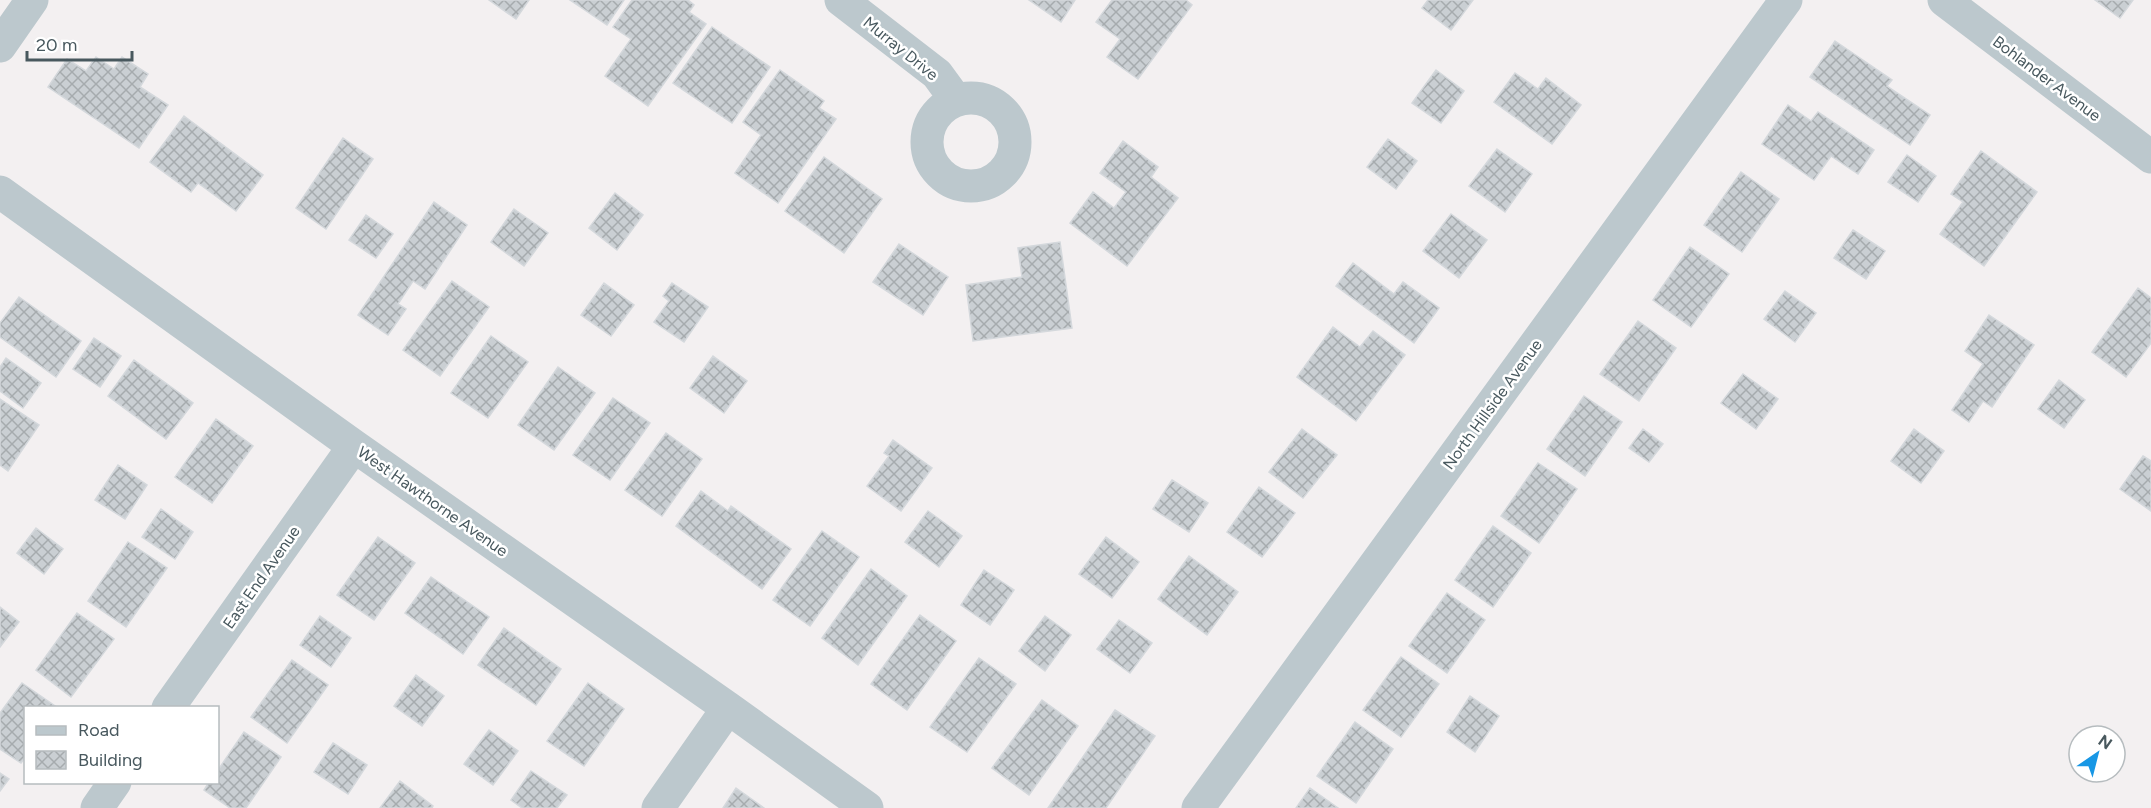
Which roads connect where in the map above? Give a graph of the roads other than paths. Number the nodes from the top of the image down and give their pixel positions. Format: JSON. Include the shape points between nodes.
{"nodes":[{"id":1,"x":32,"y":0,"type":"edge"},
{"id":2,"x":842,"y":0,"type":"edge"},
{"id":3,"x":1786,"y":0,"type":"edge"},
{"id":4,"x":1944,"y":0,"type":"edge"},
{"id":5,"x":0,"y":46,"type":"edge"},
{"id":6,"x":957,"y":100,"type":"dead end"},
{"id":7,"x":2151,"y":157,"type":"edge"},
{"id":8,"x":0,"y":193,"type":"edge"},
{"id":9,"x":354,"y":446,"type":"junction"},
{"id":10,"x":169,"y":706,"type":"edge"},
{"id":11,"x":728,"y":708,"type":"junction"},
{"id":12,"x":114,"y":784,"type":"edge"},
{"id":13,"x":97,"y":808,"type":"edge"},
{"id":14,"x":658,"y":808,"type":"edge"},
{"id":15,"x":867,"y":808,"type":"edge"},
{"id":16,"x":1198,"y":808,"type":"edge"}],
"edges":[{"from":1,"to":5,"type":"street"},
{"from":2,"to":6,"type":"street","name":"Murray Drive","via":[[937,74]]},
{"from":3,"to":16,"type":"street","name":"North Hillside Avenue"},
{"from":4,"to":7,"type":"street","name":"Bohlander Avenue"},
{"from":8,"to":9,"type":"street","name":"West Hawthorne Avenue"},
{"from":9,"to":10,"type":"street","name":"East End Avenue"},
{"from":9,"to":11,"type":"street","name":"West Hawthorne Avenue"},
{"from":11,"to":14,"type":"street"},
{"from":11,"to":15,"type":"street","name":"West Hawthorne Avenue"},
{"from":12,"to":13,"type":"street"}]}
